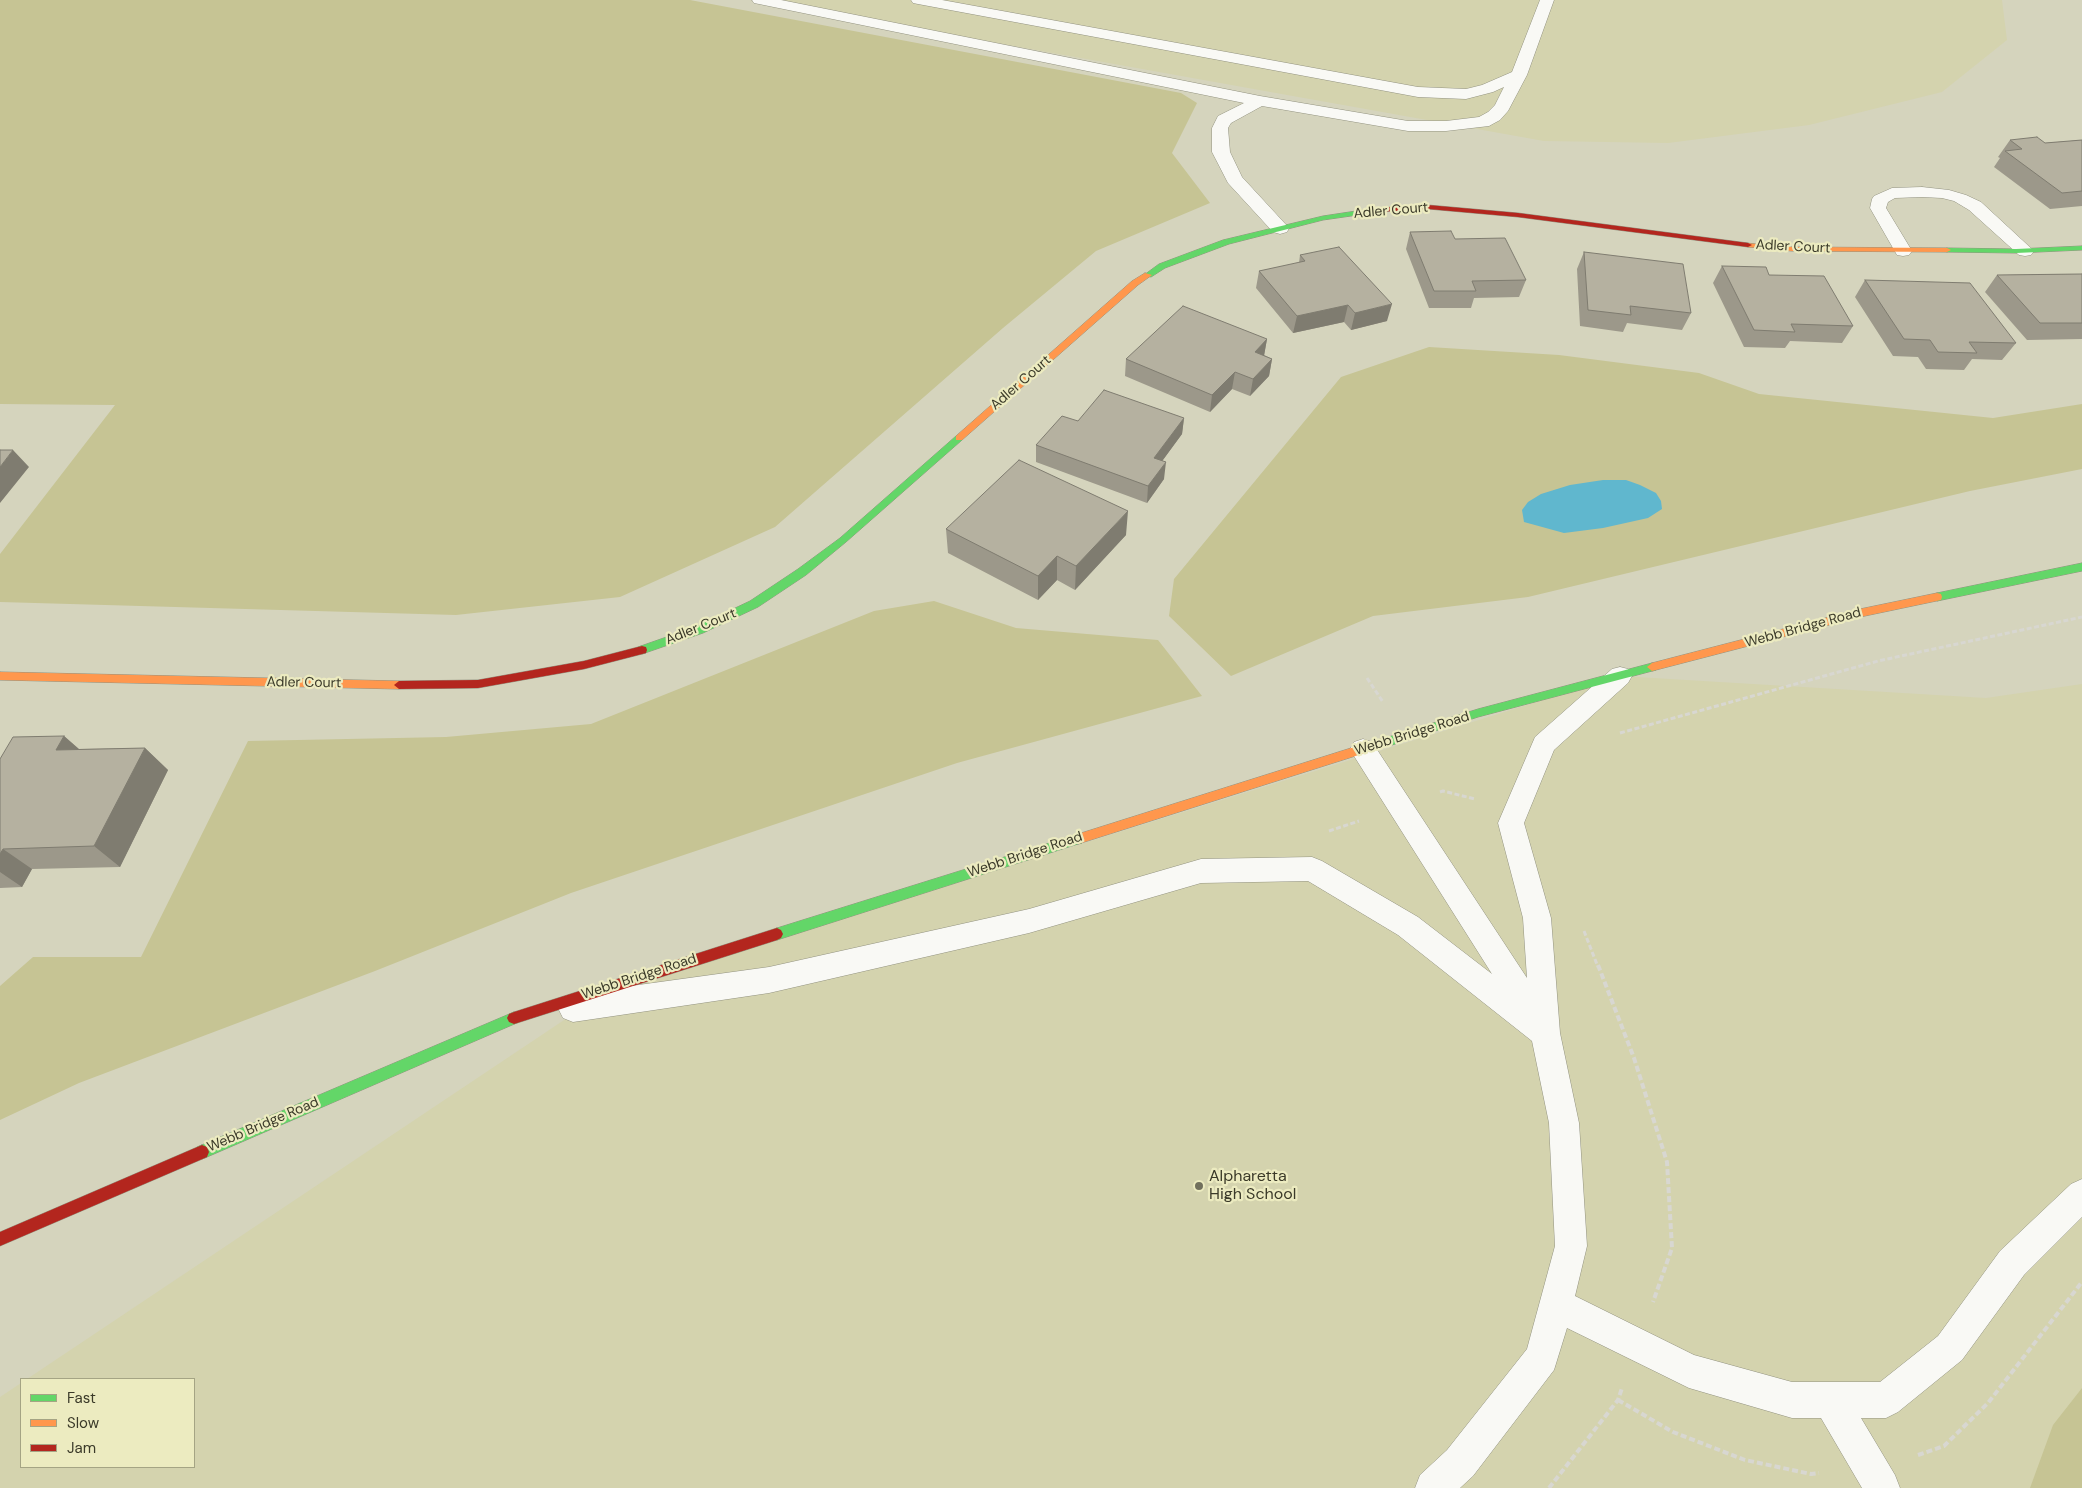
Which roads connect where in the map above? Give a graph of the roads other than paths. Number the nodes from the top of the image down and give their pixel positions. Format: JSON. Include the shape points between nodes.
{"nodes":[{"id":1,"x":758,"y":0,"type":"edge"},
{"id":2,"x":918,"y":0,"type":"edge"},
{"id":3,"x":1547,"y":0,"type":"edge"},
{"id":4,"x":1519,"y":75,"type":"junction"},
{"id":5,"x":1204,"y":89,"type":"junction"},
{"id":6,"x":1260,"y":101,"type":"junction"},
{"id":7,"x":1224,"y":120,"type":"junction"},
{"id":8,"x":1280,"y":228,"type":"junction"},
{"id":9,"x":2082,"y":248,"type":"edge"},
{"id":10,"x":1903,"y":251,"type":"junction"},
{"id":11,"x":2026,"y":251,"type":"junction"},
{"id":12,"x":2082,"y":567,"type":"edge"},
{"id":13,"x":0,"y":676,"type":"edge"},
{"id":14,"x":1620,"y":676,"type":"junction"},
{"id":15,"x":1363,"y":749,"type":"junction"},
{"id":16,"x":518,"y":1016,"type":"junction"},
{"id":17,"x":1545,"y":1033,"type":"junction"},
{"id":18,"x":2082,"y":1195,"type":"edge"},
{"id":19,"x":0,"y":1239,"type":"edge"},
{"id":20,"x":1556,"y":1304,"type":"junction"},
{"id":21,"x":1830,"y":1400,"type":"junction"},
{"id":22,"x":1433,"y":1488,"type":"edge"},
{"id":23,"x":1882,"y":1488,"type":"edge"}],
"edges":[{"from":1,"to":5,"type":"street"},
{"from":2,"to":4,"type":"street","via":[[1418,92],[1466,94]]},
{"from":3,"to":4,"type":"street"},
{"from":4,"to":6,"type":"street","via":[[1494,116],[1483,122],[1446,126],[1408,126]]},
{"from":5,"to":6,"type":"street"},
{"from":5,"to":7,"type":"street"},
{"from":6,"to":7,"type":"street"},
{"from":7,"to":8,"type":"street","via":[[1219,140],[1225,164],[1248,195]]},
{"from":8,"to":10,"type":"street","name":"Adler Court","via":[[1368,211],[1428,207],[1518,215],[1716,242],[1792,249]]},
{"from":8,"to":13,"type":"street","name":"Adler Court","via":[[1193,254],[1162,266],[1135,283],[843,540],[802,572],[754,604],[699,630],[640,651],[584,665],[478,684]]},
{"from":9,"to":11,"type":"street","name":"Adler Court"},
{"from":10,"to":11,"type":"street","name":"Adler Court"},
{"from":10,"to":11,"type":"lane","via":[[1878,208],[1880,199],[1892,194],[1922,192],[1960,198],[1975,206]]},
{"from":12,"to":14,"type":"street","name":"Webb Bridge Road","via":[[1860,613]]},
{"from":14,"to":15,"type":"street","name":"Webb Bridge Road","via":[[1478,713]]},
{"from":14,"to":17,"type":"lane","via":[[1544,744],[1511,823],[1537,918]]},
{"from":15,"to":16,"type":"street","name":"Webb Bridge Road"},
{"from":15,"to":17,"type":"lane"},
{"from":16,"to":17,"type":"lane","via":[[769,980],[1029,921],[1200,871],[1312,869],[1408,926]]},
{"from":16,"to":19,"type":"street","name":"Webb Bridge Road"},
{"from":17,"to":20,"type":"lane","via":[[1564,1123],[1571,1246]]},
{"from":18,"to":21,"type":"lane","via":[[2012,1262],[1950,1348],[1886,1400]]},
{"from":20,"to":21,"type":"lane","via":[[1689,1371],[1792,1400]]},
{"from":20,"to":22,"type":"lane","via":[[1542,1358],[1460,1463]]},
{"from":21,"to":23,"type":"lane"}]}
